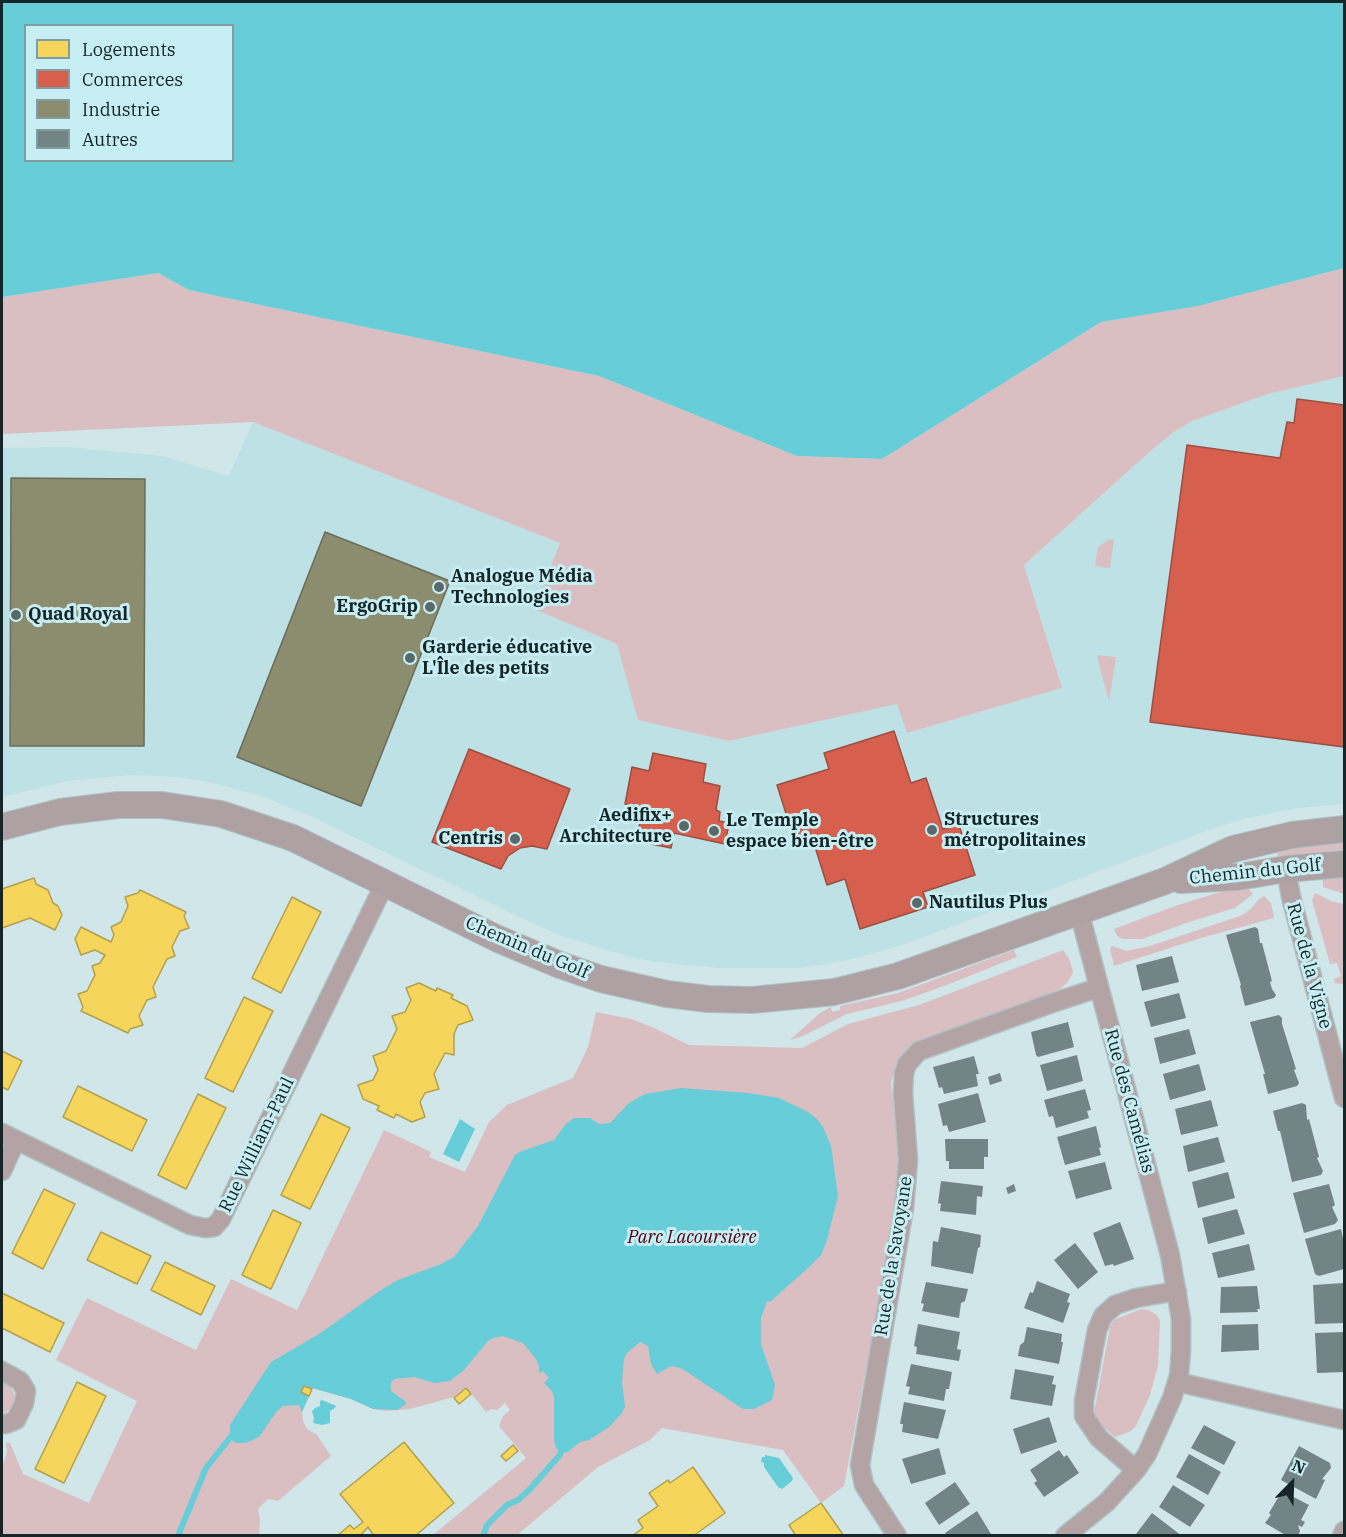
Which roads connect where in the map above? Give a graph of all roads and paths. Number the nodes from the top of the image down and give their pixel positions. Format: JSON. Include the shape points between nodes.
{"nodes":[{"id":1,"x":2,"y":827,"type":"edge"},
{"id":2,"x":1344,"y":829,"type":"edge"},
{"id":3,"x":1344,"y":864,"type":"edge"},
{"id":4,"x":1286,"y":869,"type":"junction"},
{"id":5,"x":1165,"y":881,"type":"junction"},
{"id":6,"x":384,"y":883,"type":"junction"},
{"id":7,"x":1079,"y":911,"type":"junction"},
{"id":8,"x":1098,"y":988,"type":"junction"},
{"id":9,"x":1344,"y":1098,"type":"edge"},
{"id":10,"x":9,"y":1137,"type":"edge"},
{"id":11,"x":2,"y":1171,"type":"edge"},
{"id":12,"x":1177,"y":1291,"type":"junction"},
{"id":13,"x":2,"y":1371,"type":"edge"},
{"id":14,"x":1177,"y":1382,"type":"junction"},
{"id":15,"x":1344,"y":1420,"type":"edge"},
{"id":16,"x":2,"y":1424,"type":"edge"},
{"id":17,"x":1136,"y":1470,"type":"junction"},
{"id":18,"x":1344,"y":1531,"type":"edge"},
{"id":19,"x":897,"y":1536,"type":"edge"},
{"id":20,"x":1065,"y":1536,"type":"edge"},
{"id":21,"x":1342,"y":1536,"type":"edge"}],
"edges":[{"from":1,"to":6,"type":"street","name":"Chemin du Golf","via":[[85,808],[141,804],[185,807],[268,828]]},
{"from":2,"to":5,"type":"street","name":"Chemin du Golf","via":[[1249,844]]},
{"from":3,"to":4,"type":"street","name":"Chemin du Golf"},
{"from":4,"to":5,"type":"street","name":"Chemin du Golf","via":[[1238,877]]},
{"from":4,"to":9,"type":"street","name":"Rue de la Vigne"},
{"from":5,"to":7,"type":"street","name":"Chemin du Golf"},
{"from":6,"to":7,"type":"street","name":"Chemin du Golf","via":[[560,965],[642,989],[690,998],[752,1000],[834,992],[938,963]]},
{"from":6,"to":10,"type":"street","name":"Rue William-Paul","via":[[221,1219],[213,1227],[190,1225]]},
{"from":7,"to":8,"type":"street","name":"Rue des Camélias"},
{"from":8,"to":12,"type":"street","name":"Rue des Camélias"},
{"from":8,"to":19,"type":"street","name":"Rue de la Savoyane","via":[[919,1051],[904,1073],[908,1160],[904,1208],[860,1465],[864,1485]]},
{"from":10,"to":11,"type":"street"},
{"from":12,"to":14,"type":"street","name":"Rue des Camélias","via":[[1182,1334]]},
{"from":12,"to":17,"type":"street","via":[[1115,1305],[1103,1316],[1097,1330],[1084,1416],[1099,1438]]},
{"from":13,"to":16,"type":"street","via":[[20,1381],[26,1392],[16,1420]]},
{"from":14,"to":15,"type":"street"},
{"from":14,"to":17,"type":"street","name":"Rue des Camélias","via":[[1165,1418]]},
{"from":17,"to":20,"type":"street","name":"Rue des Camélias","via":[[1107,1502]]},
{"from":18,"to":21,"type":"street"}]}
